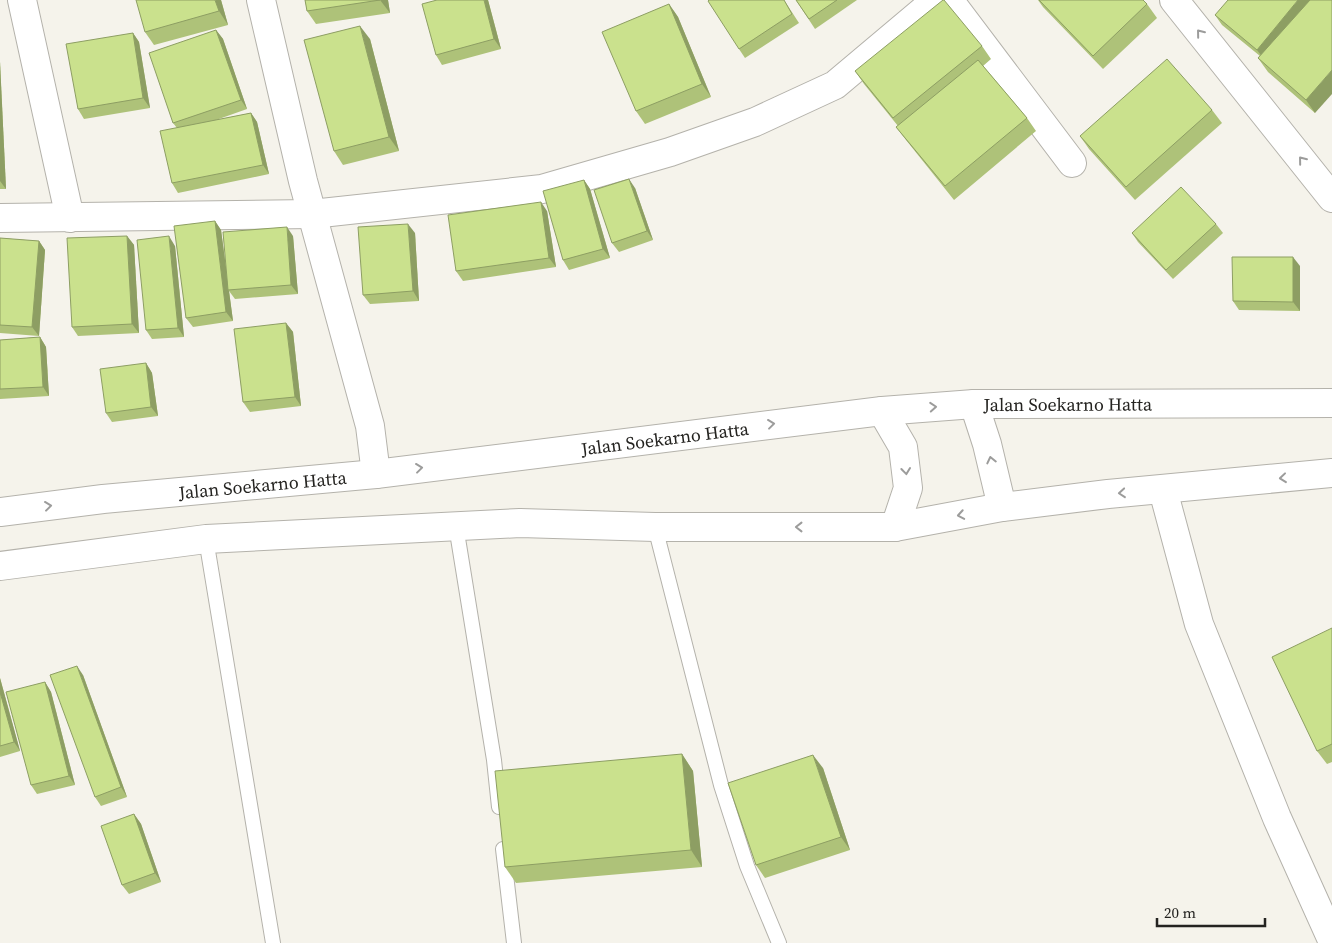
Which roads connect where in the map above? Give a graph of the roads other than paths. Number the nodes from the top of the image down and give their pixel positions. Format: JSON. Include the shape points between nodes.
{"nodes":[{"id":1,"x":22,"y":0,"type":"edge"},
{"id":2,"x":261,"y":0,"type":"edge"},
{"id":3,"x":936,"y":0,"type":"edge"},
{"id":4,"x":950,"y":0,"type":"edge"},
{"id":5,"x":1174,"y":0,"type":"edge"},
{"id":6,"x":1072,"y":162,"type":"dead end"},
{"id":7,"x":1332,"y":198,"type":"edge"},
{"id":8,"x":312,"y":214,"type":"junction"},
{"id":9,"x":0,"y":218,"type":"edge"},
{"id":10,"x":70,"y":218,"type":"junction"},
{"id":11,"x":1332,"y":403,"type":"edge"},
{"id":12,"x":974,"y":404,"type":"junction"},
{"id":13,"x":882,"y":411,"type":"junction"},
{"id":14,"x":1332,"y":473,"type":"edge"},
{"id":15,"x":376,"y":474,"type":"junction"},
{"id":16,"x":1163,"y":490,"type":"junction"},
{"id":17,"x":1002,"y":508,"type":"junction"},
{"id":18,"x":0,"y":512,"type":"edge"},
{"id":19,"x":456,"y":526,"type":"junction"},
{"id":20,"x":654,"y":527,"type":"junction"},
{"id":21,"x":895,"y":527,"type":"junction"},
{"id":22,"x":206,"y":539,"type":"junction"},
{"id":23,"x":0,"y":566,"type":"edge"},
{"id":24,"x":500,"y":818,"type":"edge"},
{"id":25,"x":502,"y":837,"type":"edge"},
{"id":26,"x":1332,"y":940,"type":"edge"},
{"id":27,"x":274,"y":943,"type":"edge"},
{"id":28,"x":514,"y":943,"type":"edge"},
{"id":29,"x":779,"y":943,"type":"edge"}],
"edges":[{"from":1,"to":10,"type":"main road"},
{"from":2,"to":8,"type":"main road"},
{"from":3,"to":8,"type":"main road","via":[[834,85],[755,122],[670,152],[542,189]]},
{"from":4,"to":6,"type":"main road"},
{"from":7,"to":5,"type":"main road","one_way":true},
{"from":8,"to":10,"type":"main road"},
{"from":8,"to":15,"type":"main road","via":[[370,426]]},
{"from":9,"to":10,"type":"main road"},
{"from":11,"to":12,"type":"main road","name":"Jalan Soekarno Hatta"},
{"from":13,"to":12,"type":"main road","name":"Jalan Soekarno Hatta","one_way":true},
{"from":17,"to":12,"type":"main road","one_way":true},
{"from":15,"to":13,"type":"main road","name":"Jalan Soekarno Hatta","one_way":true},
{"from":13,"to":21,"type":"main road","one_way":true,"via":[[903,447],[908,488]]},
{"from":14,"to":16,"type":"main road","one_way":true},
{"from":18,"to":15,"type":"main road","name":"Jalan Soekarno Hatta","one_way":true,"via":[[103,498]]},
{"from":16,"to":17,"type":"main road","one_way":true},
{"from":16,"to":26,"type":"main road","via":[[1199,624],[1277,818]]},
{"from":17,"to":21,"type":"main road","one_way":true},
{"from":19,"to":20,"type":"main road","via":[[520,523]]},
{"from":19,"to":22,"type":"main road"},
{"from":19,"to":24,"type":"lane","via":[[494,760]]},
{"from":21,"to":20,"type":"main road","one_way":true},
{"from":20,"to":29,"type":"lane","via":[[721,785],[747,866]]},
{"from":22,"to":23,"type":"main road"},
{"from":22,"to":27,"type":"lane"},
{"from":25,"to":28,"type":"lane"}]}
